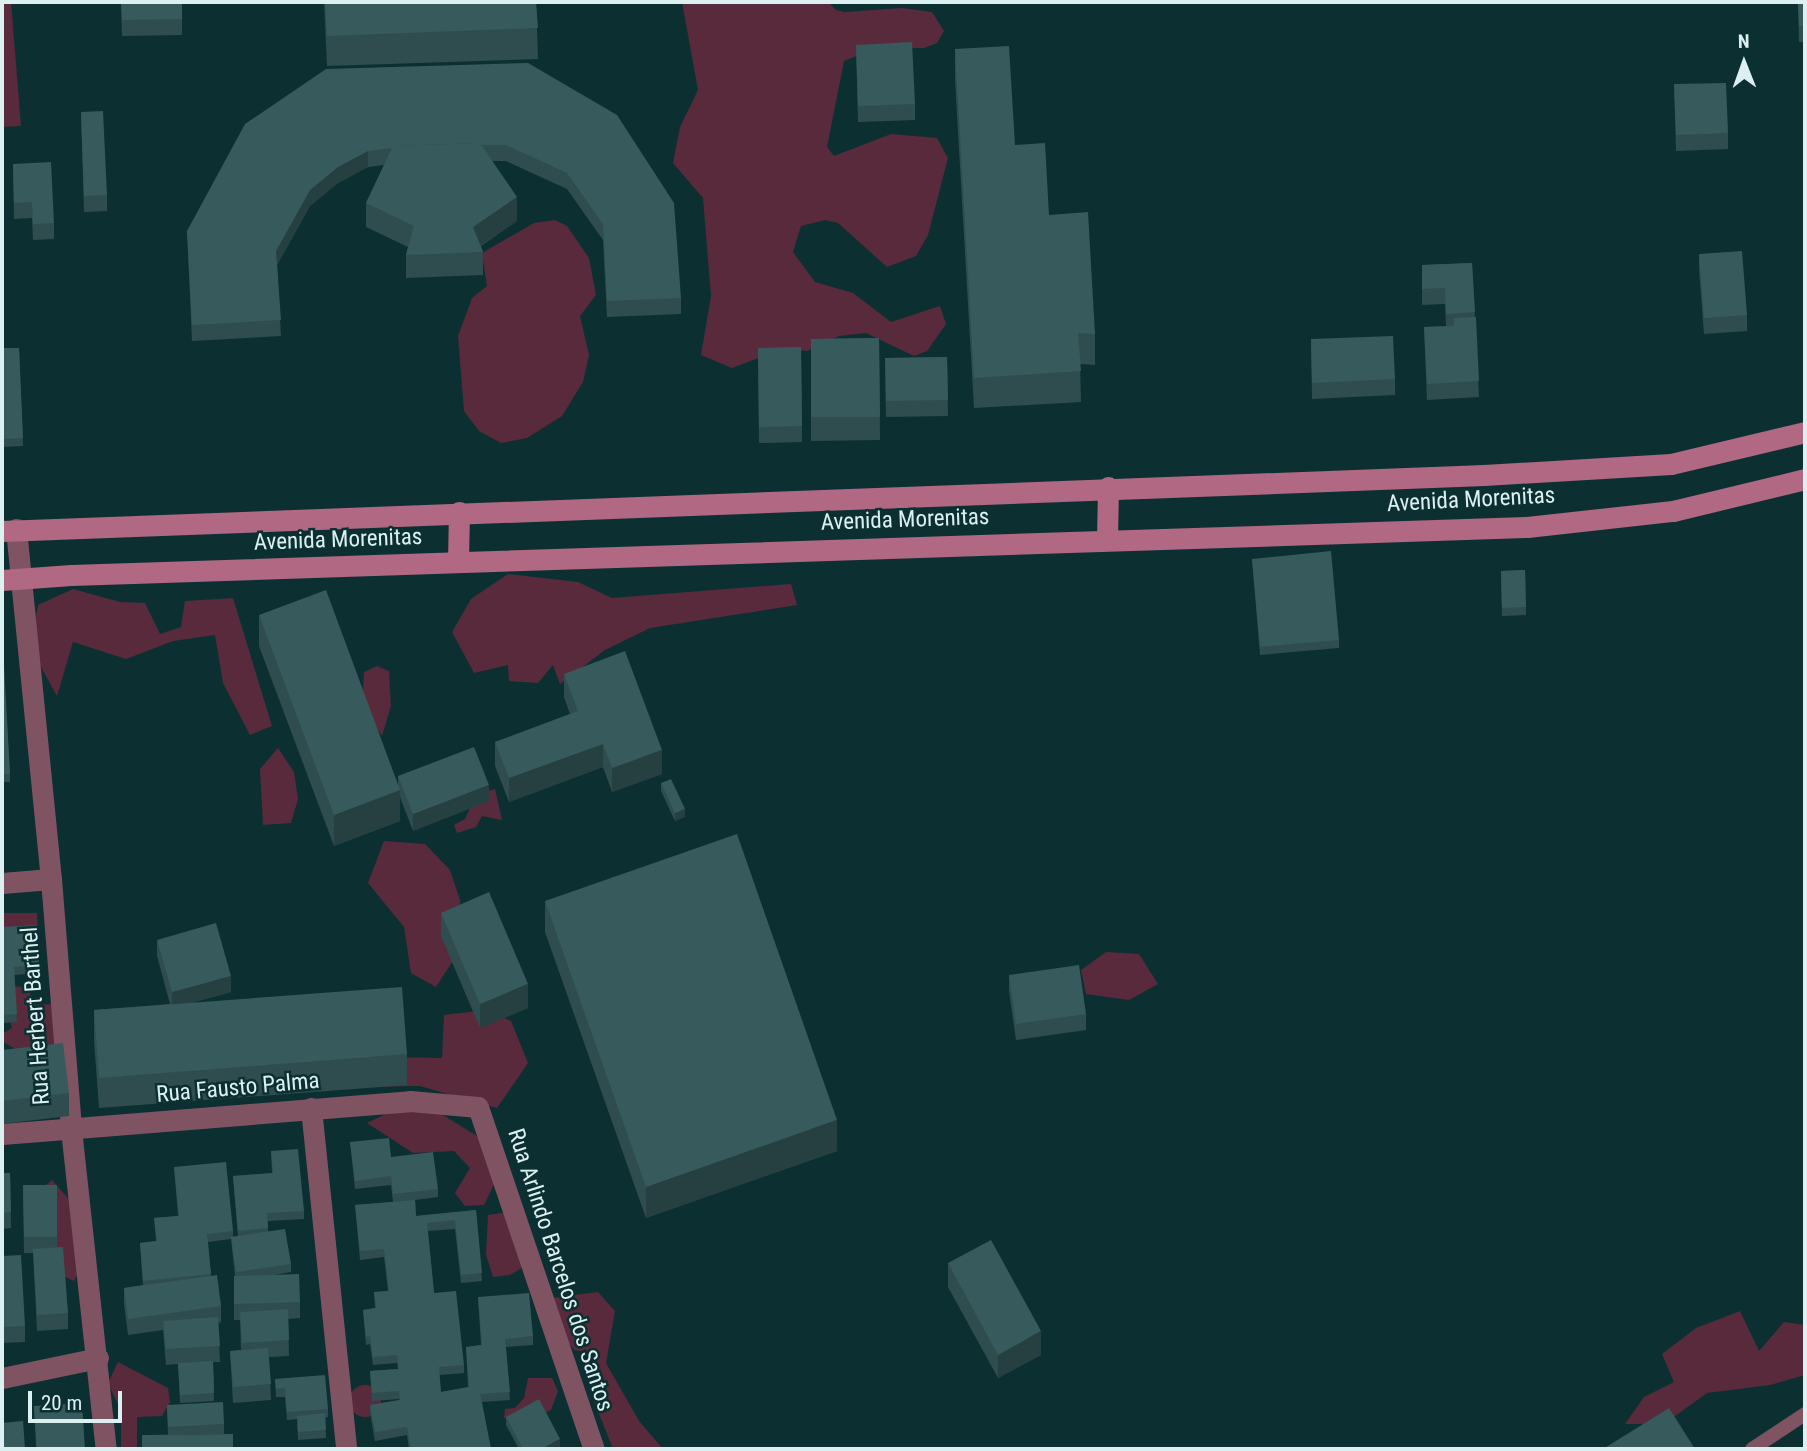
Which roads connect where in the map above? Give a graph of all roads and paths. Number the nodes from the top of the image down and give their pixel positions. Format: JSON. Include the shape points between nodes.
{"nodes":[{"id":1,"x":1805,"y":432,"type":"edge"},
{"id":2,"x":1805,"y":478,"type":"edge"},
{"id":3,"x":1108,"y":487,"type":"junction"},
{"id":4,"x":459,"y":512,"type":"junction"},
{"id":5,"x":9,"y":530,"type":"edge"},
{"id":6,"x":1107,"y":540,"type":"junction"},
{"id":7,"x":458,"y":562,"type":"junction"},
{"id":8,"x":11,"y":580,"type":"edge"},
{"id":9,"x":51,"y":879,"type":"junction"},
{"id":10,"x":2,"y":883,"type":"edge"},
{"id":11,"x":478,"y":1107,"type":"joint"},
{"id":12,"x":311,"y":1108,"type":"junction"},
{"id":13,"x":71,"y":1129,"type":"junction"},
{"id":14,"x":2,"y":1134,"type":"edge"},
{"id":15,"x":98,"y":1358,"type":"junction"},
{"id":16,"x":2,"y":1378,"type":"edge"},
{"id":17,"x":1805,"y":1414,"type":"edge"},
{"id":18,"x":106,"y":1449,"type":"edge"},
{"id":19,"x":346,"y":1449,"type":"edge"},
{"id":20,"x":594,"y":1449,"type":"edge"},
{"id":21,"x":1752,"y":1449,"type":"edge"}],
"edges":[{"from":1,"to":3,"type":"main road","name":"Avenida Morenitas","via":[[1671,464]]},
{"from":2,"to":6,"type":"main road","name":"Avenida Morenitas","via":[[1673,511],[1527,527]]},
{"from":3,"to":4,"type":"main road","name":"Avenida Morenitas"},
{"from":3,"to":6,"type":"main road"},
{"from":4,"to":5,"type":"main road","name":"Avenida Morenitas"},
{"from":4,"to":7,"type":"main road"},
{"from":5,"to":8,"type":"street","name":"Rua Herbert Barthel"},
{"from":6,"to":7,"type":"main road","name":"Avenida Morenitas"},
{"from":7,"to":8,"type":"main road","name":"Avenida Morenitas"},
{"from":8,"to":9,"type":"street","name":"Rua Herbert Barthel"},
{"from":9,"to":10,"type":"street"},
{"from":9,"to":13,"type":"street","name":"Rua Herbert Barthel"},
{"from":11,"to":12,"type":"street","name":"Rua Fausto Palma","via":[[410,1101]]},
{"from":11,"to":20,"type":"street","name":"Rua Arlindo Barcelos dos Santos"},
{"from":12,"to":13,"type":"street","name":"Rua Fausto Palma"},
{"from":12,"to":19,"type":"street"},
{"from":13,"to":14,"type":"street","name":"Rua Fausto Palma"},
{"from":13,"to":15,"type":"street","name":"Rua Herbert Barthel"},
{"from":15,"to":16,"type":"street"},
{"from":15,"to":18,"type":"street","name":"Rua Herbert Barthel"},
{"from":17,"to":21,"type":"lane"}]}
